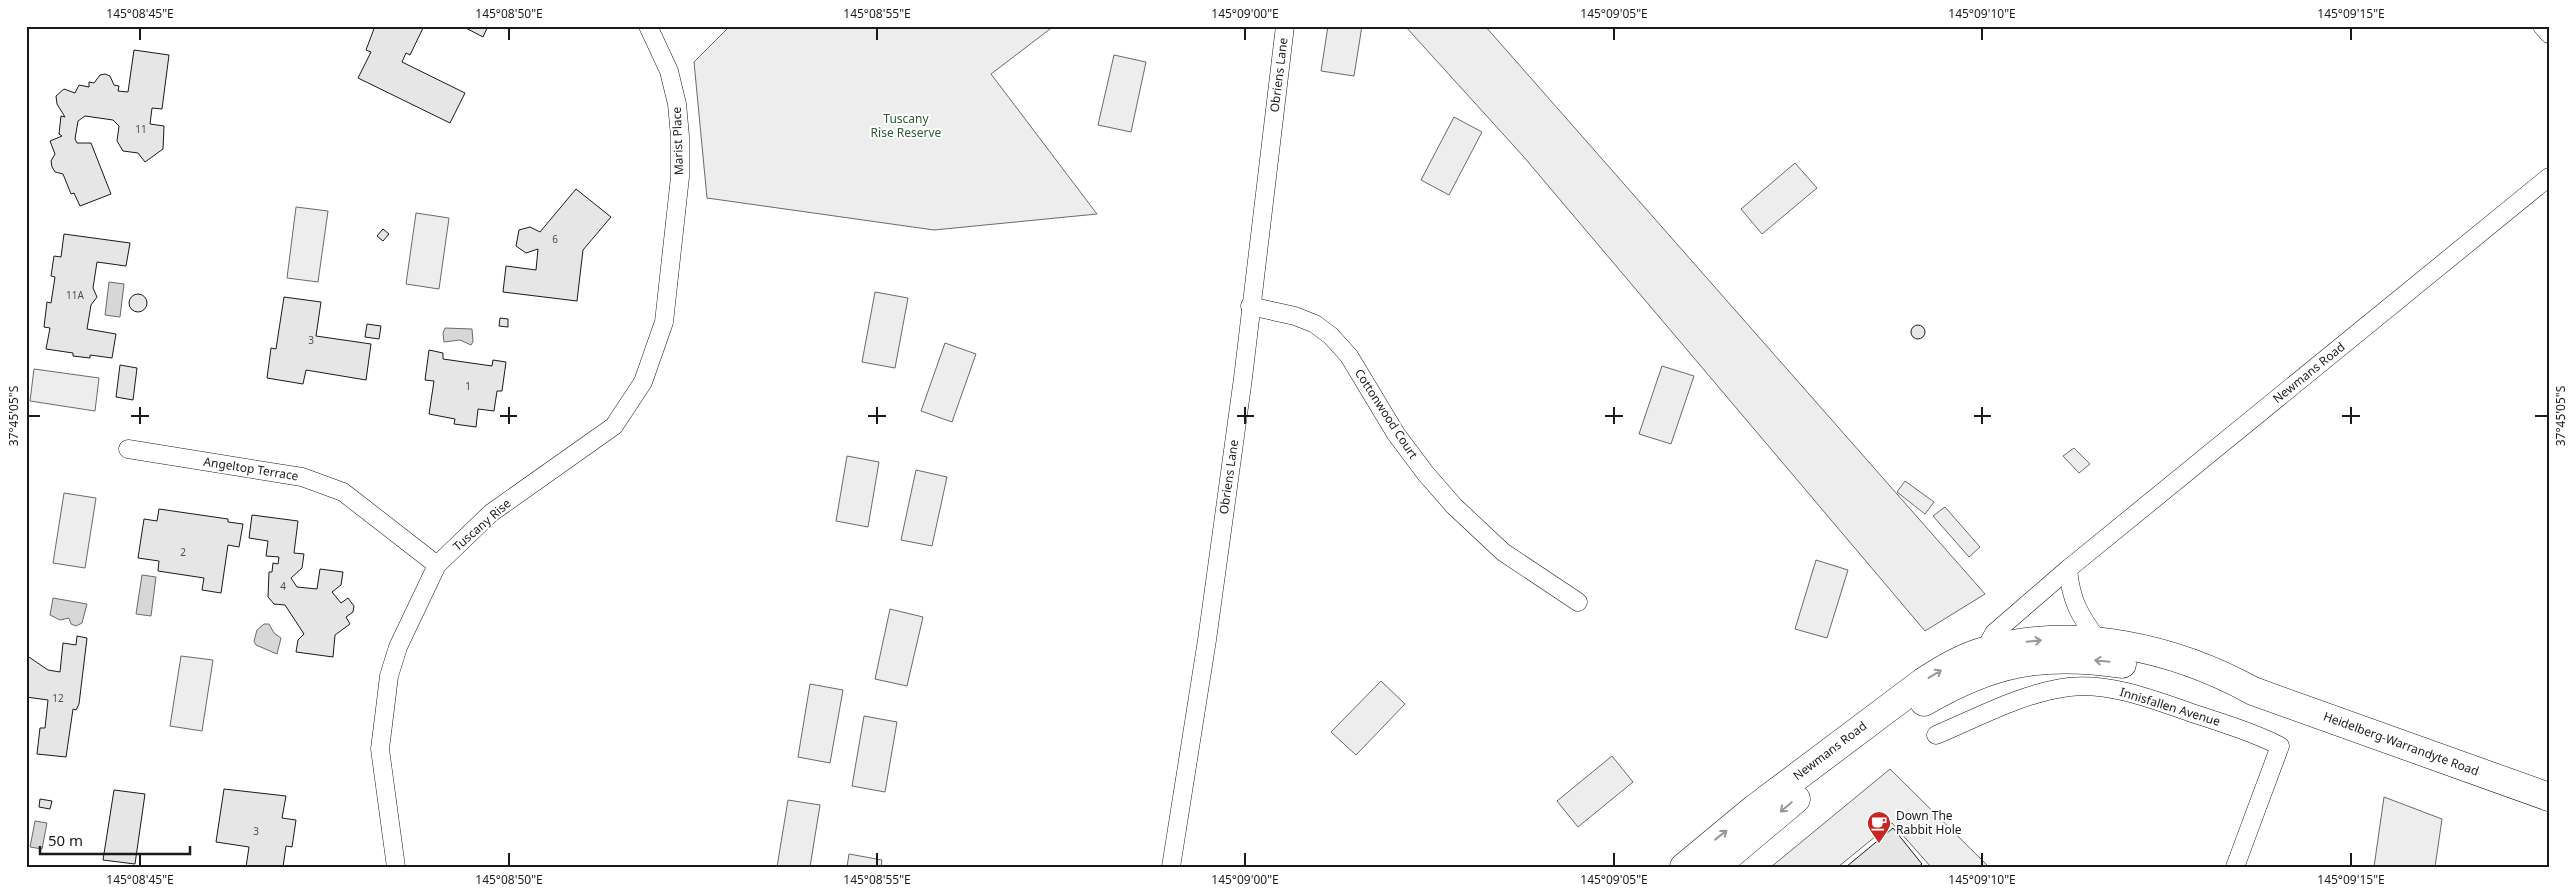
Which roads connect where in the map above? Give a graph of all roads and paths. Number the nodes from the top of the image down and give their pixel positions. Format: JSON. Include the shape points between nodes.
{"nodes":[{"id":1,"x":648,"y":26,"type":"edge"},
{"id":2,"x":1285,"y":26,"type":"edge"},
{"id":3,"x":2542,"y":26,"type":"edge"},
{"id":4,"x":2549,"y":34,"type":"edge"},
{"id":5,"x":2549,"y":177,"type":"edge"},
{"id":6,"x":675,"y":232,"type":"joint"},
{"id":7,"x":1250,"y":306,"type":"junction"},
{"id":8,"x":128,"y":449,"type":"dead end"},
{"id":9,"x":437,"y":565,"type":"junction"},
{"id":10,"x":2068,"y":569,"type":"junction"},
{"id":11,"x":1578,"y":602,"type":"dead end"},
{"id":12,"x":2099,"y":642,"type":"junction"},
{"id":13,"x":1985,"y":661,"type":"junction"},
{"id":14,"x":2253,"y":691,"type":"junction"},
{"id":15,"x":1936,"y":735,"type":"dead end"},
{"id":16,"x":2549,"y":796,"type":"edge"},
{"id":17,"x":396,"y":867,"type":"edge"},
{"id":18,"x":1171,"y":867,"type":"edge"},
{"id":19,"x":1684,"y":867,"type":"edge"},
{"id":20,"x":1715,"y":867,"type":"edge"},
{"id":21,"x":2236,"y":867,"type":"edge"}],
"edges":[{"from":1,"to":6,"type":"street","name":"Marist Place","via":[[669,71],[678,104],[680,177]]},
{"from":2,"to":7,"type":"street","name":"Obriens Lane"},
{"from":3,"to":4,"type":"street"},
{"from":5,"to":10,"type":"street","name":"Newmans Road"},
{"from":6,"to":9,"type":"street","name":"Tuscany Rise","via":[[664,322],[644,382],[614,426],[491,514]]},
{"from":7,"to":11,"type":"street","name":"Cottonwood Court","via":[[1295,316],[1315,324],[1331,336],[1349,356],[1396,434],[1454,506],[1502,552]]},
{"from":7,"to":18,"type":"street","name":"Obriens Lane","via":[[1242,388],[1207,640]]},
{"from":8,"to":9,"type":"street","name":"Angeltop Terrace","via":[[302,477],[344,492]]},
{"from":9,"to":17,"type":"street","name":"Tuscany Rise","via":[[398,647],[388,684],[380,749]]},
{"from":10,"to":12,"type":"street","via":[[2075,606]]},
{"from":10,"to":13,"type":"street","name":"Newmans Road","via":[[1994,633]]},
{"from":13,"to":12,"type":"main road","name":"Heidelberg-Warrandyte Road","one_way":true,"via":[[2047,639]]},
{"from":12,"to":14,"type":"main road","name":"Heidelberg-Warrandyte Road","via":[[2165,656],[2222,674]]},
{"from":14,"to":13,"type":"main road","name":"Heidelberg-Warrandyte Road","one_way":true,"via":[[2154,668],[2101,660]]},
{"from":19,"to":13,"type":"main road","name":"Newmans Road","one_way":true,"via":[[1754,809],[1923,682],[1950,665]]},
{"from":13,"to":20,"type":"main road","name":"Newmans Road","one_way":true,"via":[[1880,731]]},
{"from":14,"to":16,"type":"main road","name":"Heidelberg-Warrandyte Road"},
{"from":15,"to":21,"type":"street","name":"Innisfallen Avenue","via":[[2042,692],[2093,686],[2135,694],[2259,735],[2280,746]]}]}
